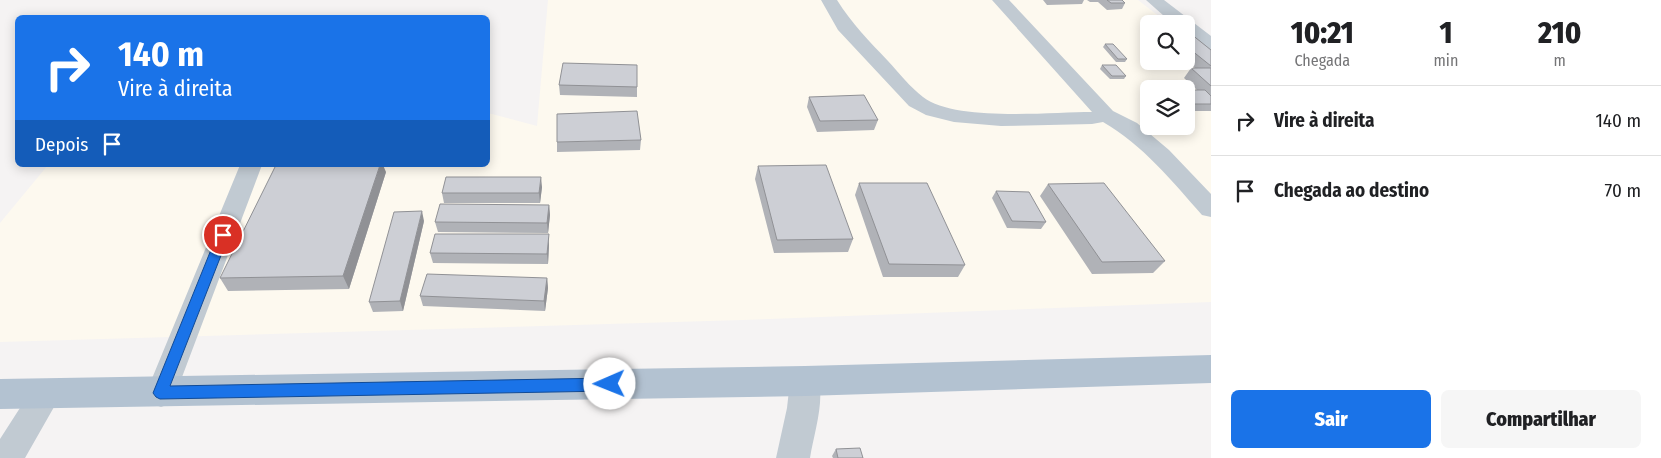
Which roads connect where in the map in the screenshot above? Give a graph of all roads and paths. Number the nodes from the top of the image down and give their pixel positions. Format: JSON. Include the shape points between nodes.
{"nodes":[{"id":1,"x":829,"y":0,"type":"edge"},
{"id":2,"x":1000,"y":0,"type":"edge"},
{"id":3,"x":1154,"y":0,"type":"edge"},
{"id":4,"x":1173,"y":15,"type":"edge"},
{"id":5,"x":1195,"y":33,"type":"edge"},
{"id":6,"x":1211,"y":45,"type":"edge"},
{"id":7,"x":1106,"y":115,"type":"junction"},
{"id":8,"x":250,"y":167,"type":"edge"},
{"id":9,"x":1211,"y":209,"type":"edge"},
{"id":10,"x":1211,"y":369,"type":"edge"},
{"id":11,"x":805,"y":381,"type":"junction"},
{"id":12,"x":47,"y":393,"type":"junction"},
{"id":13,"x":160,"y":393,"type":"junction"},
{"id":14,"x":0,"y":394,"type":"edge"},
{"id":15,"x":7,"y":458,"type":"edge"},
{"id":16,"x":793,"y":458,"type":"edge"}],
"edges":[{"from":1,"to":7,"type":"street","via":[[844,26],[916,102],[927,108],[961,118],[1092,118]]},
{"from":2,"to":7,"type":"street"},
{"from":3,"to":4,"type":"street"},
{"from":5,"to":6,"type":"street"},
{"from":7,"to":9,"type":"street","via":[[1129,128],[1162,155]]},
{"from":8,"to":13,"type":"street"},
{"from":10,"to":11,"type":"main road"},
{"from":11,"to":13,"type":"main road"},
{"from":11,"to":16,"type":"street"},
{"from":12,"to":13,"type":"main road"},
{"from":12,"to":14,"type":"main road"},
{"from":12,"to":15,"type":"street"}]}
